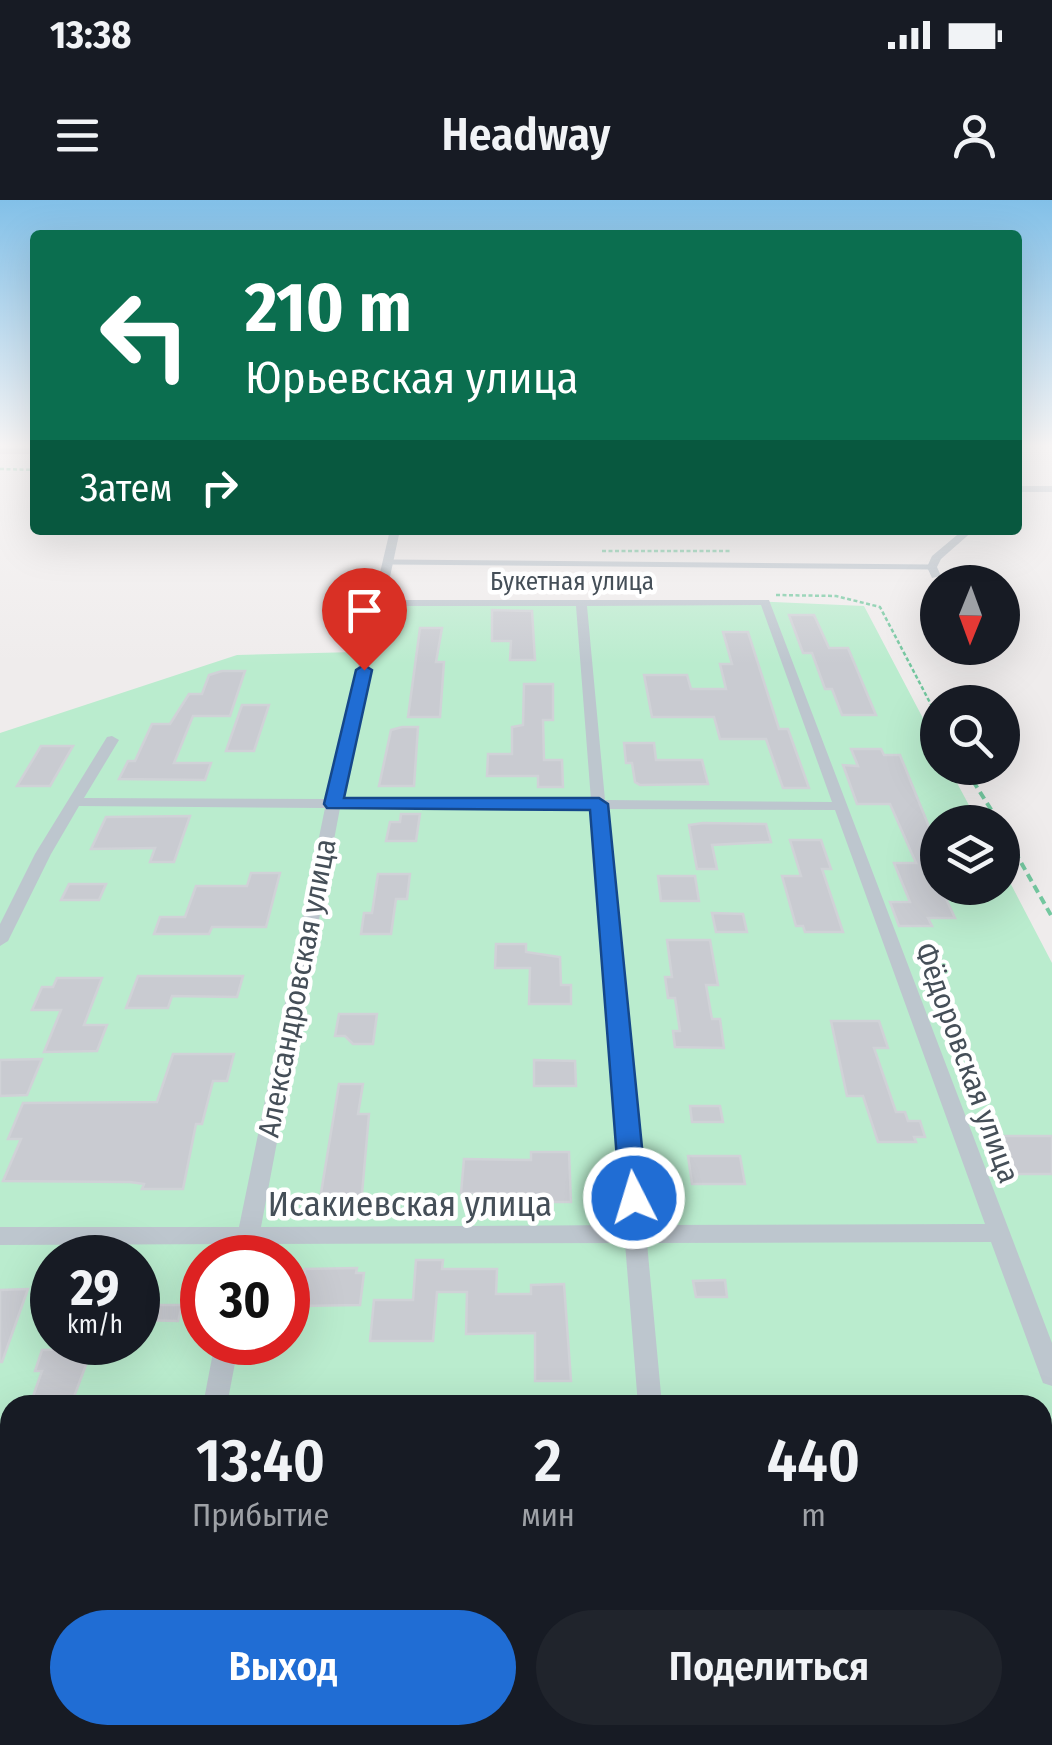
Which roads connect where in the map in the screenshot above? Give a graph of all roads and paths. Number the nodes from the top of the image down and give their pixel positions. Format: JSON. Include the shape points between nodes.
{"nodes":[{"id":1,"x":394,"y":535,"type":"edge"},
{"id":2,"x":965,"y":535,"type":"edge"},
{"id":3,"x":388,"y":562,"type":"junction"},
{"id":4,"x":939,"y":565,"type":"edge"},
{"id":5,"x":920,"y":571,"type":"edge"},
{"id":6,"x":765,"y":602,"type":"joint"},
{"id":7,"x":379,"y":603,"type":"junction"},
{"id":8,"x":581,"y":604,"type":"junction"},
{"id":9,"x":112,"y":740,"type":"dead end"},
{"id":10,"x":76,"y":802,"type":"junction"},
{"id":11,"x":333,"y":804,"type":"junction"},
{"id":12,"x":599,"y":804,"type":"junction"},
{"id":13,"x":842,"y":806,"type":"junction"},
{"id":14,"x":1020,"y":861,"type":"edge"},
{"id":15,"x":1052,"y":917,"type":"edge"},
{"id":16,"x":0,"y":942,"type":"edge"},
{"id":17,"x":1000,"y":1233,"type":"junction"},
{"id":18,"x":248,"y":1235,"type":"edge"},
{"id":19,"x":0,"y":1236,"type":"edge"},
{"id":20,"x":637,"y":1236,"type":"junction"},
{"id":21,"x":180,"y":1244,"type":"edge"},
{"id":22,"x":310,"y":1245,"type":"edge"},
{"id":23,"x":223,"y":1365,"type":"edge"},
{"id":24,"x":1052,"y":1374,"type":"edge"},
{"id":25,"x":217,"y":1395,"type":"edge"},
{"id":26,"x":649,"y":1395,"type":"edge"}],
"edges":[{"from":1,"to":3,"type":"street","name":"Александровская улица"},
{"from":2,"to":4,"type":"street"},
{"from":3,"to":5,"type":"lane"},
{"from":3,"to":7,"type":"street","name":"Александровская улица"},
{"from":6,"to":8,"type":"street","name":"Букетная улица"},
{"from":6,"to":13,"type":"street","name":"Фёдоровская улица"},
{"from":7,"to":8,"type":"street","name":"Букетная улица"},
{"from":7,"to":11,"type":"street","name":"Александровская улица"},
{"from":8,"to":12,"type":"street"},
{"from":9,"to":10,"type":"street"},
{"from":10,"to":11,"type":"street"},
{"from":10,"to":16,"type":"street"},
{"from":11,"to":12,"type":"street"},
{"from":11,"to":18,"type":"street","name":"Александровская улица"},
{"from":12,"to":13,"type":"street"},
{"from":12,"to":20,"type":"street"},
{"from":13,"to":17,"type":"street","name":"Фёдоровская улица"},
{"from":14,"to":15,"type":"path"},
{"from":17,"to":20,"type":"street","name":"Исакиевская улица"},
{"from":17,"to":24,"type":"street","name":"Фёдоровская улица"},
{"from":19,"to":21,"type":"street","name":"Исакиевская улица"},
{"from":20,"to":22,"type":"street","name":"Исакиевская улица"},
{"from":20,"to":26,"type":"street"},
{"from":23,"to":25,"type":"street"}]}
